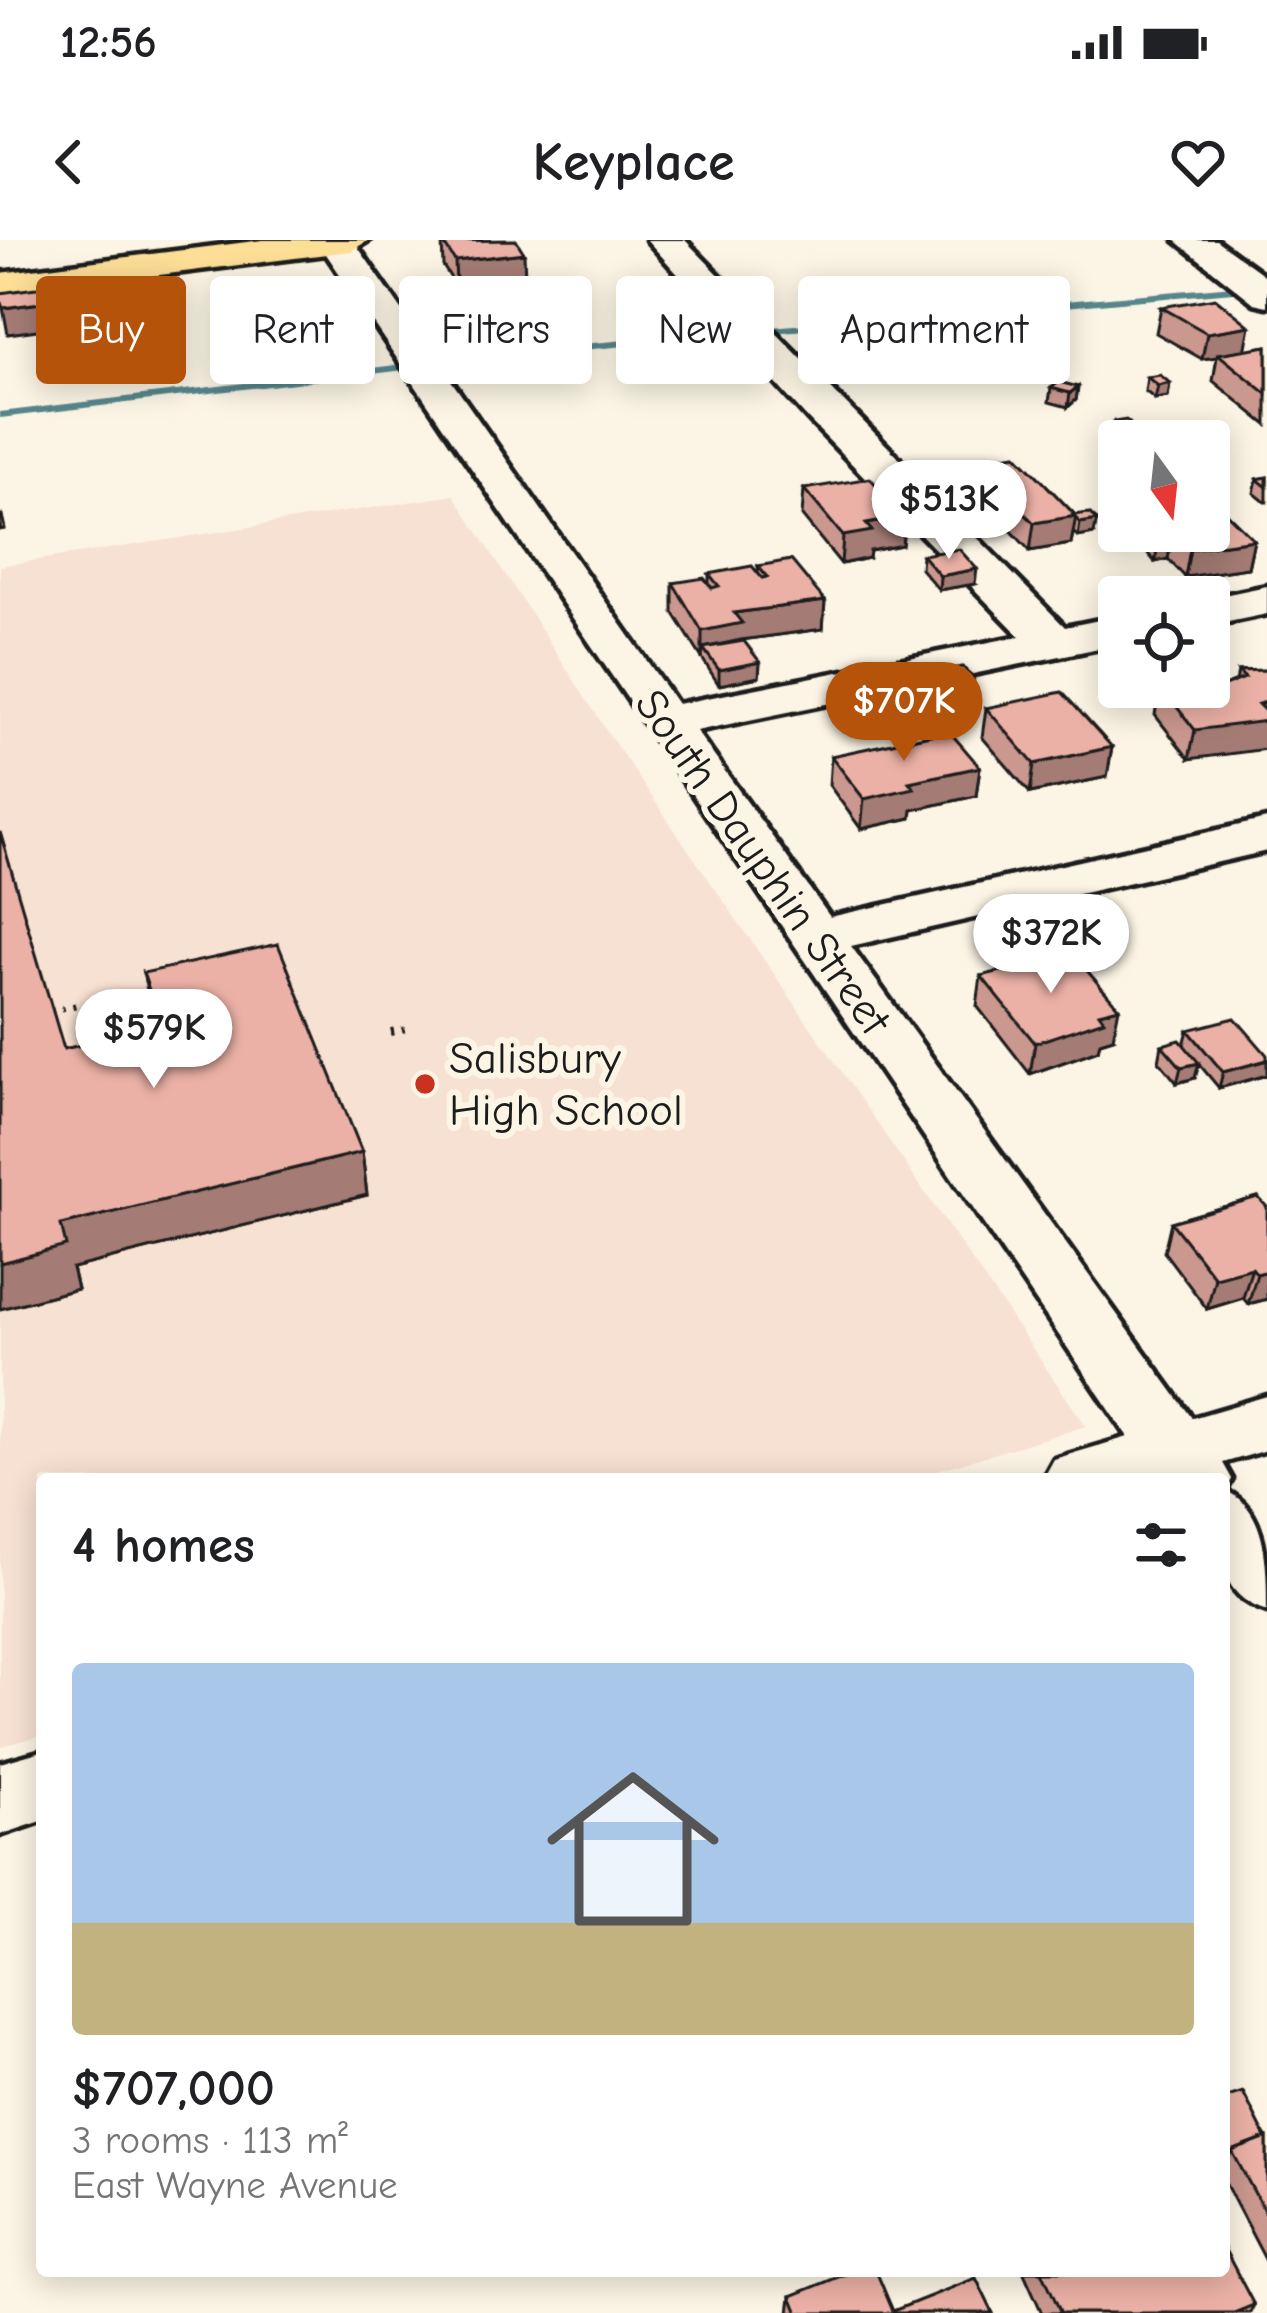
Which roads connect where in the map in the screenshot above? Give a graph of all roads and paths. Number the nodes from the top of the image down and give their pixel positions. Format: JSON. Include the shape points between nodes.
{"nodes":[{"id":1,"x":665,"y":240,"type":"edge"},
{"id":2,"x":1192,"y":240,"type":"edge"},
{"id":3,"x":344,"y":241,"type":"edge"},
{"id":4,"x":270,"y":245,"type":"edge"},
{"id":5,"x":0,"y":284,"type":"edge"},
{"id":6,"x":1267,"y":295,"type":"edge"},
{"id":7,"x":1267,"y":600,"type":"edge"},
{"id":8,"x":1230,"y":608,"type":"edge"},
{"id":9,"x":1098,"y":635,"type":"edge"},
{"id":10,"x":1054,"y":644,"type":"junction"},
{"id":11,"x":664,"y":722,"type":"junction"},
{"id":12,"x":1267,"y":835,"type":"edge"},
{"id":13,"x":815,"y":937,"type":"junction"},
{"id":14,"x":82,"y":1004,"type":"dead end"},
{"id":15,"x":51,"y":1011,"type":"edge"},
{"id":16,"x":409,"y":1029,"type":"dead end"},
{"id":17,"x":392,"y":1032,"type":"dead end"},
{"id":18,"x":1267,"y":1423,"type":"edge"},
{"id":19,"x":1186,"y":1465,"type":"edge"},
{"id":20,"x":1125,"y":1473,"type":"edge"},
{"id":21,"x":1230,"y":1528,"type":"edge"},
{"id":22,"x":1267,"y":1581,"type":"edge"},
{"id":23,"x":36,"y":1788,"type":"edge"},
{"id":24,"x":0,"y":1799,"type":"edge"}],
"edges":[{"from":1,"to":10,"type":"street"},
{"from":2,"to":6,"type":"street"},
{"from":3,"to":4,"type":"main road"},
{"from":3,"to":11,"type":"street","name":"South Dauphin Street","via":[[419,366]]},
{"from":4,"to":5,"type":"main road"},
{"from":7,"to":8,"type":"street"},
{"from":9,"to":10,"type":"street"},
{"from":10,"to":11,"type":"street"},
{"from":11,"to":13,"type":"street","name":"South Dauphin Street"},
{"from":12,"to":13,"type":"street"},
{"from":13,"to":19,"type":"street","name":"South Dauphin Street"},
{"from":14,"to":15,"type":"path"},
{"from":16,"to":17,"type":"path"},
{"from":18,"to":19,"type":"street"},
{"from":19,"to":20,"type":"street"},
{"from":21,"to":22,"type":"street"},
{"from":23,"to":24,"type":"street"}]}
